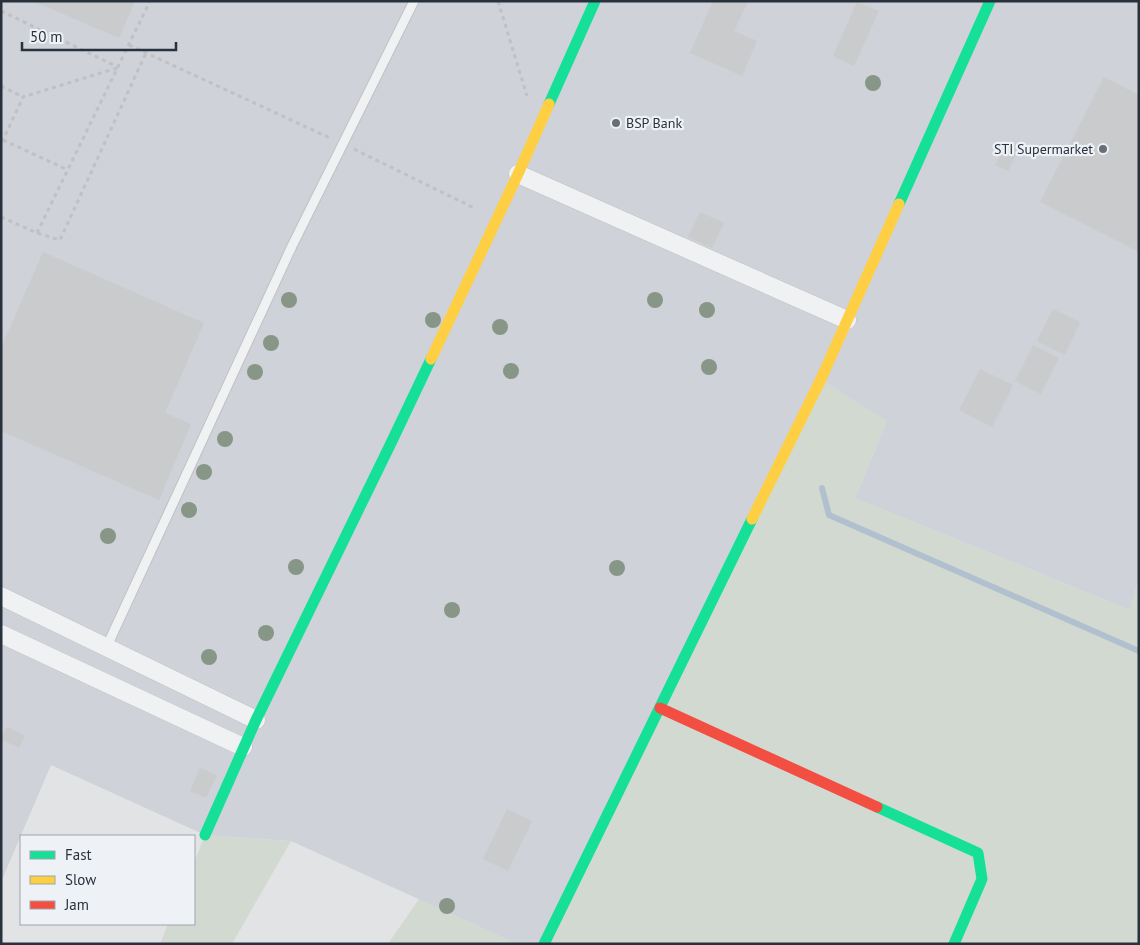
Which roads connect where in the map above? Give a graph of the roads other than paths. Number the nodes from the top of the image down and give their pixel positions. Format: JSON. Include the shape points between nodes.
{"nodes":[{"id":1,"x":414,"y":1,"type":"edge"},
{"id":2,"x":595,"y":1,"type":"edge"},
{"id":3,"x":990,"y":1,"type":"edge"},
{"id":4,"x":518,"y":174,"type":"junction"},
{"id":5,"x":847,"y":320,"type":"junction"},
{"id":6,"x":1,"y":596,"type":"edge"},
{"id":7,"x":1,"y":634,"type":"edge"},
{"id":8,"x":107,"y":646,"type":"junction"},
{"id":9,"x":660,"y":708,"type":"junction"},
{"id":10,"x":256,"y":720,"type":"junction"},
{"id":11,"x":243,"y":747,"type":"junction"},
{"id":12,"x":206,"y":835,"type":"dead end"},
{"id":13,"x":544,"y":944,"type":"edge"},
{"id":14,"x":954,"y":944,"type":"edge"}],
"edges":[{"from":1,"to":8,"type":"lane","via":[[292,246]]},
{"from":2,"to":4,"type":"street"},
{"from":3,"to":5,"type":"street"},
{"from":4,"to":5,"type":"street"},
{"from":4,"to":10,"type":"street"},
{"from":5,"to":9,"type":"street"},
{"from":6,"to":8,"type":"street"},
{"from":7,"to":11,"type":"street"},
{"from":8,"to":10,"type":"street"},
{"from":9,"to":13,"type":"street"},
{"from":9,"to":14,"type":"street","via":[[978,853],[982,879]]},
{"from":10,"to":11,"type":"street"},
{"from":11,"to":12,"type":"street"}]}
